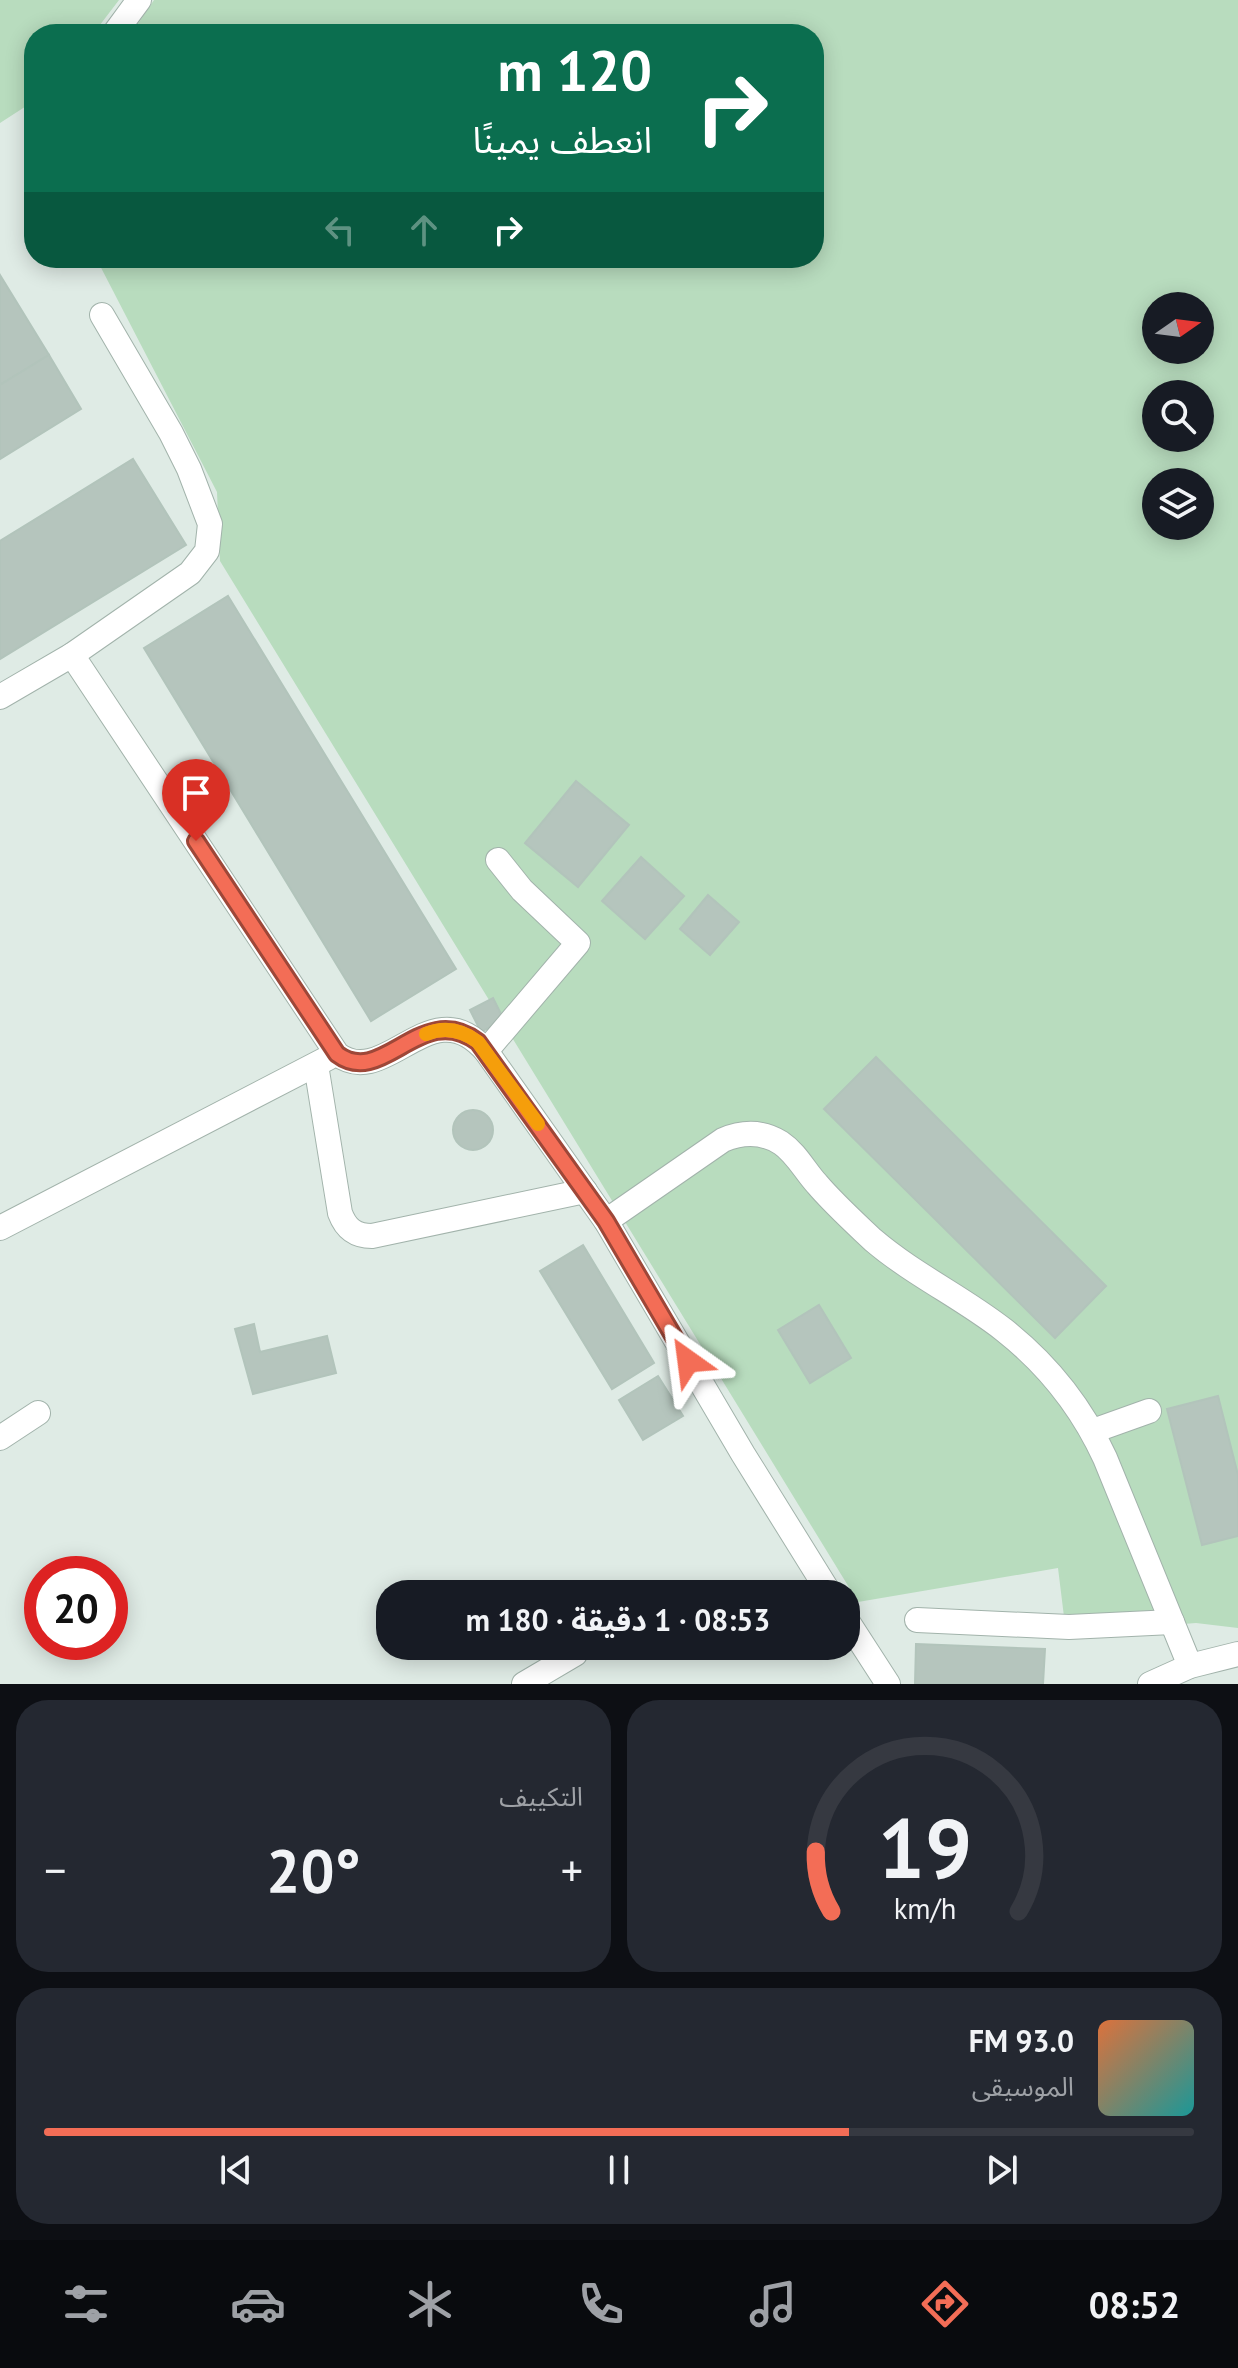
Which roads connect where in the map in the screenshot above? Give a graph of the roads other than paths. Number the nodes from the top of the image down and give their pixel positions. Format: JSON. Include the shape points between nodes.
{"nodes":[{"id":1,"x":139,"y":0,"type":"edge"},
{"id":2,"x":121,"y":24,"type":"edge"},
{"id":3,"x":102,"y":315,"type":"dead end"},
{"id":4,"x":72,"y":655,"type":"junction"},
{"id":5,"x":0,"y":697,"type":"edge"},
{"id":6,"x":498,"y":860,"type":"dead end"},
{"id":7,"x":486,"y":1051,"type":"junction"},
{"id":8,"x":326,"y":1059,"type":"junction"},
{"id":9,"x":585,"y":1191,"type":"junction"},
{"id":10,"x":606,"y":1221,"type":"junction"},
{"id":11,"x":0,"y":1228,"type":"edge"},
{"id":12,"x":1149,"y":1411,"type":"dead end"},
{"id":13,"x":38,"y":1413,"type":"dead end"},
{"id":14,"x":1093,"y":1431,"type":"junction"},
{"id":15,"x":0,"y":1438,"type":"edge"},
{"id":16,"x":821,"y":1580,"type":"edge"},
{"id":17,"x":917,"y":1620,"type":"dead end"},
{"id":18,"x":1172,"y":1622,"type":"junction"},
{"id":19,"x":860,"y":1641,"type":"edge"},
{"id":20,"x":1238,"y":1654,"type":"edge"},
{"id":21,"x":565,"y":1660,"type":"edge"},
{"id":22,"x":1190,"y":1666,"type":"junction"},
{"id":23,"x":524,"y":1684,"type":"edge"},
{"id":24,"x":888,"y":1684,"type":"edge"},
{"id":25,"x":1150,"y":1684,"type":"edge"}],
"edges":[{"from":1,"to":2,"type":"lane"},
{"from":3,"to":4,"type":"lane","via":[[189,469],[206,510],[210,538],[190,573]]},
{"from":4,"to":5,"type":"lane"},
{"from":4,"to":8,"type":"lane"},
{"from":6,"to":7,"type":"lane","via":[[578,943]]},
{"from":7,"to":8,"type":"lane","via":[[468,1034],[443,1029],[360,1064]]},
{"from":7,"to":9,"type":"lane"},
{"from":8,"to":9,"type":"lane","via":[[340,1213],[352,1232],[372,1236]]},
{"from":8,"to":11,"type":"lane"},
{"from":9,"to":10,"type":"lane"},
{"from":10,"to":14,"type":"lane","via":[[723,1140],[752,1133],[767,1136],[791,1152],[875,1241],[1030,1353]]},
{"from":10,"to":16,"type":"lane"},
{"from":12,"to":14,"type":"lane"},
{"from":13,"to":15,"type":"lane"},
{"from":14,"to":18,"type":"lane"},
{"from":17,"to":18,"type":"lane","via":[[1069,1627]]},
{"from":18,"to":22,"type":"lane"},
{"from":19,"to":24,"type":"lane"},
{"from":20,"to":22,"type":"lane"},
{"from":21,"to":23,"type":"lane"},
{"from":22,"to":25,"type":"lane"}]}
